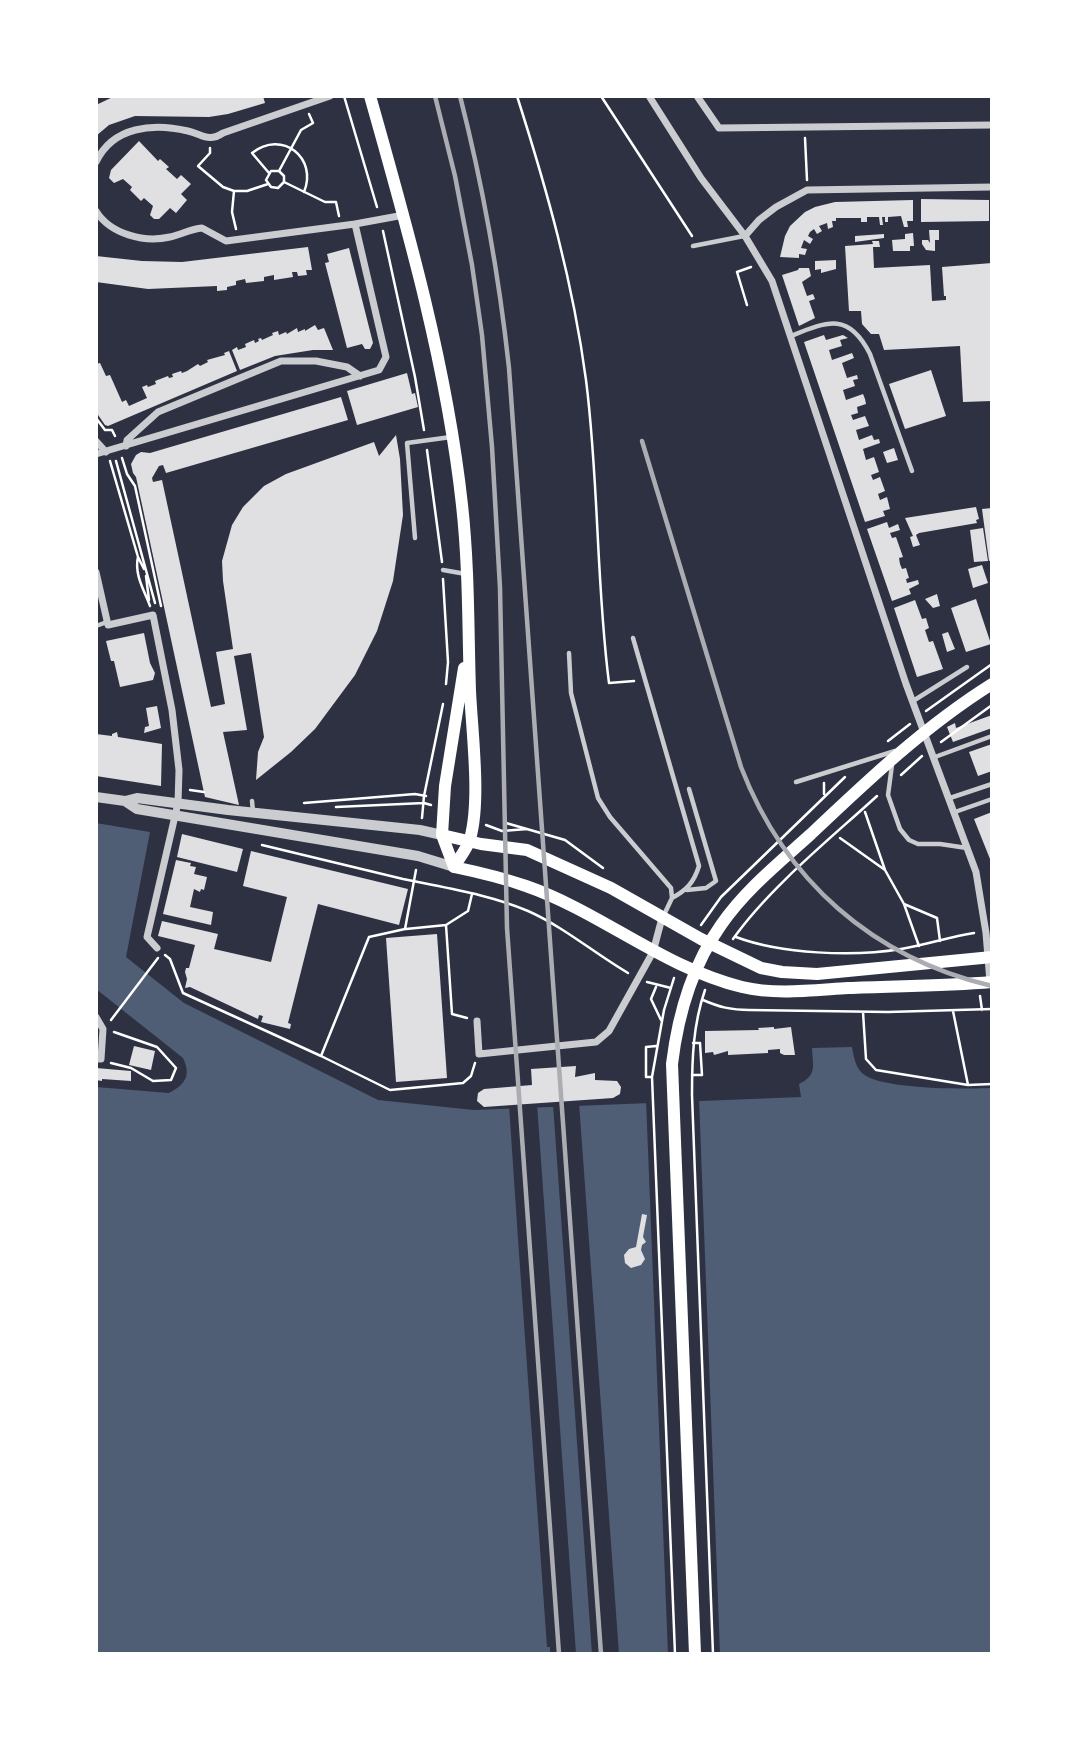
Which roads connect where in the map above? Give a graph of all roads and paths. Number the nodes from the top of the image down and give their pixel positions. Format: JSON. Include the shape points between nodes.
{"nodes":[{"id":1,"x":330,"y":96,"type":"edge"},
{"id":2,"x":344,"y":96,"type":"edge"},
{"id":3,"x":370,"y":96,"type":"edge"},
{"id":4,"x":517,"y":96,"type":"edge"},
{"id":5,"x":601,"y":96,"type":"edge"},
{"id":6,"x":649,"y":96,"type":"edge"},
{"id":7,"x":697,"y":96,"type":"edge"},
{"id":8,"x":306,"y":104,"type":"junction"},
{"id":9,"x":992,"y":125,"type":"edge"},
{"id":10,"x":209,"y":139,"type":"junction"},
{"id":11,"x":805,"y":146,"type":"dead end"},
{"id":12,"x":291,"y":149,"type":"junction"},
{"id":13,"x":96,"y":162,"type":"edge"},
{"id":14,"x":279,"y":171,"type":"junction"},
{"id":15,"x":269,"y":173,"type":"junction"},
{"id":16,"x":284,"y":182,"type":"junction"},
{"id":17,"x":268,"y":184,"type":"junction"},
{"id":18,"x":992,"y":187,"type":"edge"},
{"id":19,"x":807,"y":190,"type":"junction"},
{"id":20,"x":234,"y":191,"type":"junction"},
{"id":21,"x":304,"y":192,"type":"junction"},
{"id":22,"x":404,"y":215,"type":"junction"},
{"id":23,"x":98,"y":216,"type":"edge"},
{"id":24,"x":381,"y":220,"type":"junction"},
{"id":25,"x":355,"y":224,"type":"junction"},
{"id":26,"x":341,"y":226,"type":"junction"},
{"id":27,"x":746,"y":236,"type":"junction"},
{"id":28,"x":238,"y":239,"type":"junction"},
{"id":29,"x":696,"y":245,"type":"joint"},
{"id":30,"x":761,"y":262,"type":"junction"},
{"id":31,"x":747,"y":305,"type":"dead end"},
{"id":32,"x":790,"y":337,"type":"junction"},
{"id":33,"x":360,"y":376,"type":"junction"},
{"id":34,"x":96,"y":418,"type":"edge"},
{"id":35,"x":115,"y":435,"type":"dead end"},
{"id":36,"x":452,"y":437,"type":"junction"},
{"id":37,"x":425,"y":440,"type":"junction"},
{"id":38,"x":96,"y":441,"type":"edge"},
{"id":39,"x":126,"y":446,"type":"junction"},
{"id":40,"x":106,"y":452,"type":"junction"},
{"id":41,"x":96,"y":454,"type":"edge"},
{"id":42,"x":912,"y":471,"type":"dead end"},
{"id":43,"x":415,"y":538,"type":"dead end"},
{"id":44,"x":138,"y":557,"type":"junction"},
{"id":45,"x":443,"y":570,"type":"junction"},
{"id":46,"x":96,"y":572,"type":"edge"},
{"id":47,"x":468,"y":574,"type":"junction"},
{"id":48,"x":156,"y":607,"type":"junction"},
{"id":49,"x":151,"y":609,"type":"junction"},
{"id":50,"x":107,"y":622,"type":"junction"},
{"id":51,"x":96,"y":626,"type":"edge"},
{"id":52,"x":632,"y":638,"type":"dead end"},
{"id":53,"x":468,"y":643,"type":"junction"},
{"id":54,"x":569,"y":653,"type":"dead end"},
{"id":55,"x":967,"y":667,"type":"dead end"},
{"id":56,"x":645,"y":680,"type":"junction"},
{"id":57,"x":992,"y":684,"type":"edge"},
{"id":58,"x":446,"y":690,"type":"dead end"},
{"id":59,"x":913,"y":701,"type":"junction"},
{"id":60,"x":443,"y":703,"type":"dead end"},
{"id":61,"x":992,"y":705,"type":"edge"},
{"id":62,"x":992,"y":736,"type":"edge"},
{"id":63,"x":928,"y":740,"type":"junction"},
{"id":64,"x":940,"y":742,"type":"dead end"},
{"id":65,"x":901,"y":749,"type":"junction"},
{"id":66,"x":933,"y":754,"type":"junction"},
{"id":67,"x":796,"y":782,"type":"dead end"},
{"id":68,"x":892,"y":783,"type":"dead end"},
{"id":69,"x":992,"y":783,"type":"edge"},
{"id":70,"x":178,"y":788,"type":"junction"},
{"id":71,"x":689,"y":789,"type":"dead end"},
{"id":72,"x":883,"y":791,"type":"dead end"},
{"id":73,"x":204,"y":792,"type":"dead end"},
{"id":74,"x":425,"y":796,"type":"junction"},
{"id":75,"x":96,"y":797,"type":"edge"},
{"id":76,"x":950,"y":798,"type":"junction"},
{"id":77,"x":992,"y":799,"type":"edge"},
{"id":78,"x":125,"y":801,"type":"junction"},
{"id":79,"x":178,"y":803,"type":"junction"},
{"id":80,"x":304,"y":803,"type":"dead end"},
{"id":81,"x":425,"y":803,"type":"dead end"},
{"id":82,"x":865,"y":812,"type":"dead end"},
{"id":83,"x":955,"y":812,"type":"junction"},
{"id":84,"x":176,"y":816,"type":"junction"},
{"id":85,"x":506,"y":823,"type":"dead end"},
{"id":86,"x":528,"y":829,"type":"junction"},
{"id":87,"x":502,"y":831,"type":"dead end"},
{"id":88,"x":442,"y":835,"type":"junction"},
{"id":89,"x":840,"y":838,"type":"dead end"},
{"id":90,"x":469,"y":842,"type":"junction"},
{"id":91,"x":261,"y":844,"type":"dead end"},
{"id":92,"x":967,"y":848,"type":"junction"},
{"id":93,"x":454,"y":867,"type":"junction"},
{"id":94,"x":885,"y":870,"type":"junction"},
{"id":95,"x":607,"y":871,"type":"dead end"},
{"id":96,"x":414,"y":881,"type":"junction"},
{"id":97,"x":686,"y":890,"type":"junction"},
{"id":98,"x":472,"y":894,"type":"junction"},
{"id":99,"x":672,"y":898,"type":"junction"},
{"id":100,"x":904,"y":904,"type":"junction"},
{"id":101,"x":662,"y":918,"type":"junction"},
{"id":102,"x":696,"y":921,"type":"dead end"},
{"id":103,"x":704,"y":924,"type":"dead end"},
{"id":104,"x":446,"y":925,"type":"junction"},
{"id":105,"x":405,"y":929,"type":"junction"},
{"id":106,"x":974,"y":933,"type":"dead end"},
{"id":107,"x":940,"y":941,"type":"junction"},
{"id":108,"x":919,"y":946,"type":"junction"},
{"id":109,"x":160,"y":950,"type":"joint"},
{"id":110,"x":653,"y":952,"type":"junction"},
{"id":111,"x":158,"y":957,"type":"dead end"},
{"id":112,"x":990,"y":958,"type":"edge"},
{"id":113,"x":639,"y":979,"type":"junction"},
{"id":114,"x":991,"y":982,"type":"edge"},
{"id":115,"x":707,"y":984,"type":"dead end"},
{"id":116,"x":656,"y":986,"type":"dead end"},
{"id":117,"x":992,"y":1009,"type":"edge"},
{"id":118,"x":863,"y":1011,"type":"dead end"},
{"id":119,"x":953,"y":1011,"type":"junction"},
{"id":120,"x":888,"y":1012,"type":"dead end"},
{"id":121,"x":96,"y":1017,"type":"edge"},
{"id":122,"x":477,"y":1021,"type":"joint"},
{"id":123,"x":106,"y":1026,"type":"junction"},
{"id":124,"x":664,"y":1026,"type":"dead end"},
{"id":125,"x":690,"y":1043,"type":"dead end"},
{"id":126,"x":663,"y":1046,"type":"dead end"},
{"id":127,"x":479,"y":1054,"type":"junction"},
{"id":128,"x":321,"y":1056,"type":"junction"},
{"id":129,"x":99,"y":1059,"type":"edge"},
{"id":130,"x":692,"y":1075,"type":"junction"},
{"id":131,"x":652,"y":1077,"type":"dead end"},
{"id":132,"x":992,"y":1084,"type":"edge"},
{"id":133,"x":968,"y":1085,"type":"junction"},
{"id":134,"x":653,"y":1097,"type":"dead end"},
{"id":135,"x":675,"y":1654,"type":"edge"},
{"id":136,"x":695,"y":1654,"type":"edge"},
{"id":137,"x":713,"y":1654,"type":"edge"}],
"edges":[{"from":1,"to":8,"type":"street"},
{"from":2,"to":24,"type":"path"},
{"from":3,"to":22,"type":"main road"},
{"from":4,"to":56,"type":"path","via":[[549,198],[576,317],[589,410],[609,683]]},
{"from":5,"to":29,"type":"path"},
{"from":6,"to":27,"type":"street","via":[[701,178]]},
{"from":7,"to":9,"type":"street","via":[[719,128]]},
{"from":8,"to":10,"type":"street"},
{"from":8,"to":12,"type":"path","via":[[313,123],[301,130]]},
{"from":10,"to":13,"type":"street","via":[[191,131],[140,128],[115,138]]},
{"from":10,"to":20,"type":"path","via":[[210,153],[198,166]]},
{"from":11,"to":19,"type":"path"},
{"from":12,"to":14,"type":"path"},
{"from":12,"to":15,"type":"path","via":[[275,144],[252,153]]},
{"from":12,"to":21,"type":"path","via":[[307,171]]},
{"from":14,"to":15,"type":"path"},
{"from":14,"to":16,"type":"path"},
{"from":15,"to":17,"type":"path"},
{"from":16,"to":17,"type":"path","via":[[278,188]]},
{"from":16,"to":21,"type":"path"},
{"from":17,"to":20,"type":"path"},
{"from":18,"to":19,"type":"street"},
{"from":19,"to":27,"type":"street","via":[[776,207]]},
{"from":20,"to":28,"type":"path","via":[[232,212]]},
{"from":21,"to":26,"type":"path","via":[[336,202]]},
{"from":22,"to":24,"type":"street"},
{"from":22,"to":36,"type":"main road"},
{"from":23,"to":28,"type":"street","via":[[125,234],[169,237],[202,228],[221,240]]},
{"from":24,"to":25,"type":"street"},
{"from":24,"to":37,"type":"path"},
{"from":25,"to":26,"type":"street"},
{"from":25,"to":33,"type":"street","via":[[386,357],[379,370]]},
{"from":26,"to":28,"type":"street"},
{"from":27,"to":29,"type":"lane"},
{"from":27,"to":30,"type":"street"},
{"from":30,"to":31,"type":"path","via":[[737,272]]},
{"from":30,"to":32,"type":"street"},
{"from":32,"to":42,"type":"lane","via":[[824,323],[846,324],[861,337]]},
{"from":32,"to":59,"type":"street"},
{"from":33,"to":39,"type":"street"},
{"from":33,"to":39,"type":"street","via":[[316,361],[281,361],[158,412]]},
{"from":34,"to":35,"type":"path"},
{"from":36,"to":37,"type":"lane"},
{"from":36,"to":47,"type":"main road"},
{"from":37,"to":43,"type":"lane","via":[[407,443]]},
{"from":37,"to":45,"type":"path"},
{"from":38,"to":40,"type":"street"},
{"from":39,"to":40,"type":"street"},
{"from":40,"to":41,"type":"street"},
{"from":40,"to":44,"type":"path"},
{"from":44,"to":49,"type":"path"},
{"from":44,"to":49,"type":"path","via":[[141,585]]},
{"from":45,"to":47,"type":"lane"},
{"from":45,"to":58,"type":"path"},
{"from":46,"to":50,"type":"street"},
{"from":47,"to":53,"type":"main road"},
{"from":48,"to":48,"type":"path","via":[[162,607],[135,486],[121,456],[115,458]]},
{"from":48,"to":49,"type":"path"},
{"from":49,"to":50,"type":"street"},
{"from":49,"to":70,"type":"street","via":[[172,710]]},
{"from":50,"to":51,"type":"lane"},
{"from":52,"to":56,"type":"lane"},
{"from":53,"to":88,"type":"main road","via":[[445,786]]},
{"from":53,"to":90,"type":"main road","via":[[475,813]]},
{"from":54,"to":99,"type":"lane","via":[[571,693],[598,798],[671,888]]},
{"from":55,"to":59,"type":"lane"},
{"from":56,"to":97,"type":"lane","via":[[699,866]]},
{"from":57,"to":136,"type":"main road","via":[[880,769],[760,881],[722,923],[699,961],[684,1002],[672,1064]]},
{"from":59,"to":63,"type":"street"},
{"from":60,"to":74,"type":"path"},
{"from":61,"to":64,"type":"path"},
{"from":62,"to":66,"type":"lane"},
{"from":63,"to":65,"type":"lane"},
{"from":63,"to":66,"type":"street"},
{"from":65,"to":67,"type":"lane"},
{"from":65,"to":92,"type":"lane","via":[[892,764],[888,795],[900,829],[918,844]]},
{"from":66,"to":68,"type":"path"},
{"from":66,"to":76,"type":"street"},
{"from":69,"to":76,"type":"lane"},
{"from":70,"to":73,"type":"path"},
{"from":70,"to":79,"type":"street"},
{"from":71,"to":97,"type":"lane","via":[[716,880],[706,888]]},
{"from":72,"to":108,"type":"path","via":[[774,892],[733,938],[823,953]]},
{"from":74,"to":80,"type":"path"},
{"from":74,"to":81,"type":"path"},
{"from":75,"to":78,"type":"street"},
{"from":76,"to":83,"type":"street"},
{"from":77,"to":83,"type":"lane"},
{"from":78,"to":79,"type":"street","via":[[137,797]]},
{"from":78,"to":84,"type":"street","via":[[137,809]]},
{"from":79,"to":84,"type":"street"},
{"from":79,"to":88,"type":"street","via":[[253,807]]},
{"from":82,"to":94,"type":"path"},
{"from":83,"to":92,"type":"street"},
{"from":84,"to":93,"type":"street","via":[[418,856]]},
{"from":84,"to":109,"type":"street","via":[[147,937]]},
{"from":85,"to":86,"type":"path"},
{"from":86,"to":87,"type":"path"},
{"from":86,"to":95,"type":"path","via":[[565,840]]},
{"from":88,"to":90,"type":"main road"},
{"from":88,"to":93,"type":"main road"},
{"from":89,"to":94,"type":"path"},
{"from":90,"to":93,"type":"main road"},
{"from":90,"to":101,"type":"main road","via":[[527,850],[611,888]]},
{"from":91,"to":96,"type":"path"},
{"from":92,"to":112,"type":"street","via":[[981,895]]},
{"from":93,"to":110,"type":"main road","via":[[528,886]]},
{"from":94,"to":100,"type":"path"},
{"from":96,"to":98,"type":"path"},
{"from":96,"to":105,"type":"path"},
{"from":97,"to":99,"type":"lane"},
{"from":98,"to":104,"type":"path","via":[[468,911]]},
{"from":98,"to":113,"type":"path","via":[[527,911]]},
{"from":99,"to":101,"type":"lane"},
{"from":100,"to":107,"type":"path","via":[[937,918]]},
{"from":100,"to":108,"type":"path"},
{"from":101,"to":110,"type":"street"},
{"from":101,"to":112,"type":"main road","via":[[735,957],[782,972],[817,974]]},
{"from":102,"to":103,"type":"path"},
{"from":104,"to":105,"type":"path"},
{"from":104,"to":122,"type":"path","via":[[452,1014]]},
{"from":105,"to":128,"type":"path","via":[[369,937]]},
{"from":106,"to":107,"type":"path"},
{"from":107,"to":108,"type":"path"},
{"from":109,"to":128,"type":"path","via":[[170,959],[183,993]]},
{"from":110,"to":113,"type":"street"},
{"from":110,"to":114,"type":"main road","via":[[704,974],[762,990]]},
{"from":111,"to":123,"type":"path"},
{"from":112,"to":114,"type":"street"},
{"from":113,"to":127,"type":"street","via":[[609,1031],[596,1042]]},
{"from":115,"to":130,"type":"path","via":[[699,1007]]},
{"from":116,"to":124,"type":"path","via":[[651,999]]},
{"from":117,"to":119,"type":"path"},
{"from":118,"to":133,"type":"path","via":[[866,1059],[876,1070]]},
{"from":119,"to":120,"type":"path"},
{"from":119,"to":133,"type":"path"},
{"from":121,"to":123,"type":"street"},
{"from":122,"to":127,"type":"street"},
{"from":123,"to":129,"type":"street"},
{"from":123,"to":129,"type":"path","via":[[157,1047],[176,1068],[171,1080],[153,1080]]},
{"from":125,"to":130,"type":"path","via":[[700,1043],[702,1075]]},
{"from":126,"to":131,"type":"path","via":[[646,1047],[646,1077]]},
{"from":127,"to":128,"type":"path","via":[[471,1076],[463,1083],[390,1090]]},
{"from":130,"to":137,"type":"path"},
{"from":132,"to":133,"type":"path"},
{"from":134,"to":135,"type":"path"}]}
